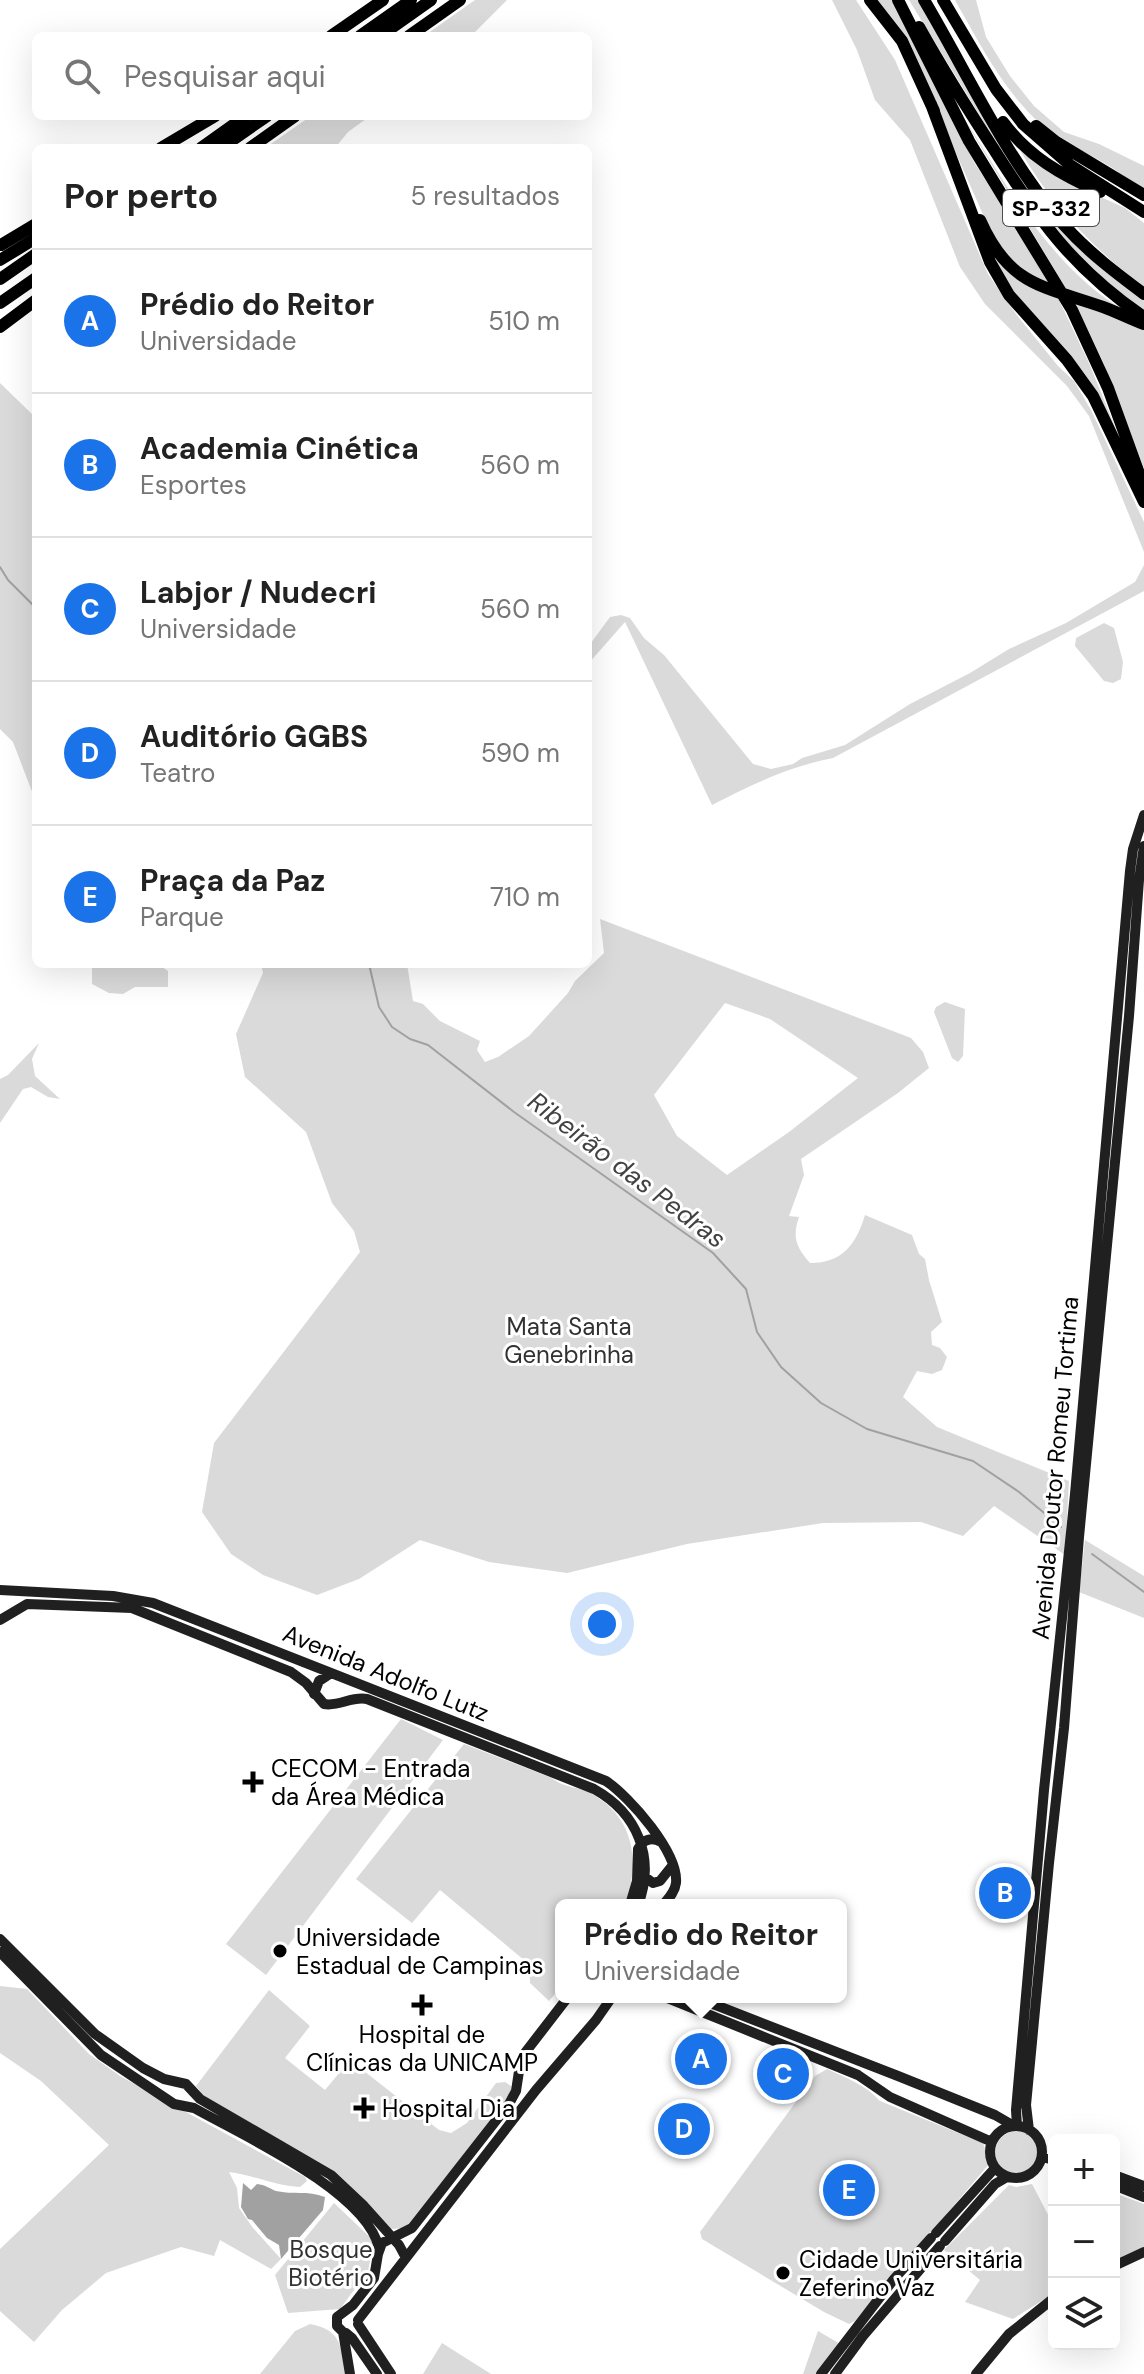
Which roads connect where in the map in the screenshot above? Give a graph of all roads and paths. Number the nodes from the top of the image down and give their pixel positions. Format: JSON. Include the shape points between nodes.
{"nodes":[{"id":1,"x":383,"y":0,"type":"edge"},
{"id":2,"x":411,"y":0,"type":"edge"},
{"id":3,"x":431,"y":0,"type":"edge"},
{"id":4,"x":460,"y":0,"type":"edge"},
{"id":5,"x":870,"y":0,"type":"edge"},
{"id":6,"x":901,"y":0,"type":"edge"},
{"id":7,"x":924,"y":0,"type":"edge"},
{"id":8,"x":943,"y":0,"type":"edge"},
{"id":9,"x":951,"y":15,"type":"junction"},
{"id":10,"x":937,"y":21,"type":"junction"},
{"id":11,"x":337,"y":32,"type":"edge"},
{"id":12,"x":366,"y":32,"type":"edge"},
{"id":13,"x":386,"y":32,"type":"edge"},
{"id":14,"x":415,"y":32,"type":"edge"},
{"id":15,"x":931,"y":104,"type":"junction"},
{"id":16,"x":209,"y":120,"type":"edge"},
{"id":17,"x":210,"y":120,"type":"edge"},
{"id":18,"x":240,"y":120,"type":"edge"},
{"id":19,"x":261,"y":120,"type":"edge"},
{"id":20,"x":289,"y":120,"type":"edge"},
{"id":21,"x":168,"y":144,"type":"edge"},
{"id":22,"x":178,"y":144,"type":"edge"},
{"id":23,"x":207,"y":144,"type":"edge"},
{"id":24,"x":227,"y":144,"type":"edge"},
{"id":25,"x":256,"y":144,"type":"edge"},
{"id":26,"x":1144,"y":195,"type":"edge"},
{"id":27,"x":1144,"y":215,"type":"edge"},
{"id":28,"x":32,"y":226,"type":"edge"},
{"id":29,"x":32,"y":240,"type":"edge"},
{"id":30,"x":0,"y":245,"type":"edge"},
{"id":31,"x":32,"y":255,"type":"edge"},
{"id":32,"x":32,"y":256,"type":"edge"},
{"id":33,"x":0,"y":260,"type":"edge"},
{"id":34,"x":0,"y":272,"type":"edge"},
{"id":35,"x":0,"y":279,"type":"edge"},
{"id":36,"x":32,"y":281,"type":"edge"},
{"id":37,"x":1144,"y":294,"type":"edge"},
{"id":38,"x":0,"y":303,"type":"edge"},
{"id":39,"x":32,"y":303,"type":"edge"},
{"id":40,"x":1144,"y":317,"type":"edge"},
{"id":41,"x":1144,"y":324,"type":"edge"},
{"id":42,"x":0,"y":325,"type":"edge"},
{"id":43,"x":1144,"y":487,"type":"edge"},
{"id":44,"x":1144,"y":502,"type":"edge"},
{"id":45,"x":1144,"y":815,"type":"edge"},
{"id":46,"x":1144,"y":846,"type":"edge"},
{"id":47,"x":1075,"y":1494,"type":"junction"},
{"id":48,"x":1082,"y":1513,"type":"junction"},
{"id":49,"x":0,"y":1590,"type":"edge"},
{"id":50,"x":1086,"y":1597,"type":"dead end"},
{"id":51,"x":1074,"y":1606,"type":"junction"},
{"id":52,"x":5,"y":1616,"type":"edge"},
{"id":53,"x":331,"y":1673,"type":"junction"},
{"id":54,"x":344,"y":1678,"type":"junction"},
{"id":55,"x":314,"y":1694,"type":"junction"},
{"id":56,"x":338,"y":1704,"type":"junction"},
{"id":57,"x":661,"y":1842,"type":"junction"},
{"id":58,"x":642,"y":1843,"type":"junction"},
{"id":59,"x":672,"y":1866,"type":"junction"},
{"id":60,"x":645,"y":1877,"type":"junction"},
{"id":61,"x":632,"y":1899,"type":"edge"},
{"id":62,"x":640,"y":1899,"type":"edge"},
{"id":63,"x":667,"y":1899,"type":"edge"},
{"id":64,"x":0,"y":1939,"type":"edge"},
{"id":65,"x":0,"y":1952,"type":"edge"},
{"id":66,"x":563,"y":2003,"type":"edge"},
{"id":67,"x":608,"y":2003,"type":"edge"},
{"id":68,"x":680,"y":2003,"type":"edge"},
{"id":69,"x":710,"y":2003,"type":"edge"},
{"id":70,"x":175,"y":2081,"type":"junction"},
{"id":71,"x":191,"y":2089,"type":"junction"},
{"id":72,"x":168,"y":2099,"type":"junction"},
{"id":73,"x":184,"y":2105,"type":"junction"},
{"id":74,"x":1016,"y":2126,"type":"junction"},
{"id":75,"x":1029,"y":2130,"type":"junction"},
{"id":76,"x":992,"y":2142,"type":"junction"},
{"id":77,"x":1042,"y":2151,"type":"junction"},
{"id":78,"x":1048,"y":2151,"type":"edge"},
{"id":79,"x":1048,"y":2156,"type":"edge"},
{"id":80,"x":995,"y":2168,"type":"junction"},
{"id":81,"x":1007,"y":2177,"type":"junction"},
{"id":82,"x":1120,"y":2177,"type":"edge"},
{"id":83,"x":1144,"y":2186,"type":"edge"},
{"id":84,"x":1120,"y":2187,"type":"edge"},
{"id":85,"x":1144,"y":2197,"type":"edge"},
{"id":86,"x":392,"y":2238,"type":"junction"},
{"id":87,"x":938,"y":2240,"type":"junction"},
{"id":88,"x":379,"y":2248,"type":"junction"},
{"id":89,"x":1144,"y":2252,"type":"edge"},
{"id":90,"x":406,"y":2258,"type":"junction"},
{"id":91,"x":1120,"y":2263,"type":"edge"},
{"id":92,"x":1048,"y":2303,"type":"edge"},
{"id":93,"x":342,"y":2312,"type":"junction"},
{"id":94,"x":358,"y":2322,"type":"junction"},
{"id":95,"x":344,"y":2333,"type":"junction"},
{"id":96,"x":370,"y":2364,"type":"junction"},
{"id":97,"x":350,"y":2373,"type":"edge"},
{"id":98,"x":377,"y":2374,"type":"edge"},
{"id":99,"x":391,"y":2374,"type":"edge"},
{"id":100,"x":821,"y":2374,"type":"edge"},
{"id":101,"x":835,"y":2374,"type":"edge"},
{"id":102,"x":976,"y":2374,"type":"edge"}],
"edges":[{"from":1,"to":11,"type":"highway"},
{"from":2,"to":12,"type":"highway"},
{"from":3,"to":13,"type":"highway"},
{"from":4,"to":14,"type":"highway"},
{"from":5,"to":15,"type":"highway","via":[[902,41]]},
{"from":6,"to":40,"type":"highway","number":"SP-332","via":[[1036,215],[1091,277]]},
{"from":6,"to":43,"type":"highway","via":[[969,141],[1072,310]]},
{"from":7,"to":10,"type":"highway","number":"SP-332"},
{"from":8,"to":9,"type":"highway"},
{"from":9,"to":26,"type":"highway","via":[[1031,121]]},
{"from":9,"to":27,"type":"highway","via":[[1023,124],[1070,165]]},
{"from":10,"to":27,"type":"highway","via":[[1021,144],[1046,165]]},
{"from":10,"to":37,"type":"highway","number":"SP-332","via":[[1034,187],[1094,255]]},
{"from":15,"to":41,"type":"highway","via":[[982,225],[1012,268],[1042,288]]},
{"from":15,"to":44,"type":"highway","via":[[990,262],[1009,295],[1093,396]]},
{"from":16,"to":21,"type":"highway"},
{"from":17,"to":22,"type":"highway"},
{"from":18,"to":23,"type":"highway"},
{"from":19,"to":24,"type":"highway"},
{"from":20,"to":25,"type":"highway"},
{"from":28,"to":30,"type":"highway"},
{"from":29,"to":33,"type":"highway"},
{"from":31,"to":34,"type":"highway"},
{"from":32,"to":35,"type":"highway"},
{"from":36,"to":38,"type":"highway"},
{"from":39,"to":42,"type":"highway"},
{"from":45,"to":47,"type":"main road","name":"Avenida Doutor Romeu Tortima","via":[[1130,871]]},
{"from":46,"to":48,"type":"main road","name":"Avenida Doutor Romeu Tortima"},
{"from":47,"to":48,"type":"main road","via":[[1076,1511]]},
{"from":47,"to":74,"type":"main road","name":"Avenida Doutor Romeu Tortima"},
{"from":48,"to":51,"type":"main road","name":"Avenida Doutor Romeu Tortima"},
{"from":49,"to":52,"type":"main road","via":[[8,1599]]},
{"from":49,"to":53,"type":"main road","name":"Avenida Adolfo Lutz","via":[[153,1603]]},
{"from":50,"to":51,"type":"main road"},
{"from":51,"to":75,"type":"main road","name":"Avenida Doutor Romeu Tortima","via":[[1026,2105]]},
{"from":52,"to":55,"type":"main road","name":"Avenida Adolfo Lutz","via":[[19,1606],[35,1604],[132,1608],[291,1672]]},
{"from":53,"to":54,"type":"main road","name":"Avenida Adolfo Lutz"},
{"from":53,"to":55,"type":"main road","via":[[319,1681]]},
{"from":54,"to":56,"type":"main road","via":[[345,1692]]},
{"from":54,"to":57,"type":"main road","name":"Avenida Adolfo Lutz","via":[[606,1781],[640,1812]]},
{"from":55,"to":56,"type":"main road","name":"Avenida Adolfo Lutz","via":[[324,1704]]},
{"from":56,"to":58,"type":"main road","name":"Avenida Adolfo Lutz","via":[[367,1699],[594,1789],[623,1810]]},
{"from":57,"to":58,"type":"main road"},
{"from":57,"to":59,"type":"main road","name":"Avenida Adolfo Lutz"},
{"from":58,"to":60,"type":"main road","name":"Avenida Adolfo Lutz"},
{"from":58,"to":61,"type":"main road"},
{"from":59,"to":60,"type":"main road","via":[[660,1881]]},
{"from":59,"to":63,"type":"main road","via":[[675,1888]]},
{"from":60,"to":62,"type":"main road","name":"Avenida Adolfo Lutz"},
{"from":64,"to":70,"type":"main road","via":[[95,2034],[143,2068]]},
{"from":65,"to":72,"type":"main road","via":[[101,2055]]},
{"from":66,"to":86,"type":"main road","via":[[521,2058],[509,2104],[414,2225]]},
{"from":67,"to":90,"type":"main road"},
{"from":68,"to":76,"type":"main road","via":[[858,2075],[890,2097]]},
{"from":69,"to":74,"type":"main road"},
{"from":70,"to":71,"type":"main road"},
{"from":70,"to":72,"type":"main road"},
{"from":71,"to":73,"type":"main road"},
{"from":71,"to":86,"type":"main road","via":[[331,2175]]},
{"from":72,"to":73,"type":"main road"},
{"from":73,"to":88,"type":"main road","via":[[326,2184],[360,2216]]},
{"from":74,"to":75,"type":"main road"},
{"from":74,"to":76,"type":"main road"},
{"from":75,"to":77,"type":"main road"},
{"from":76,"to":80,"type":"main road"},
{"from":77,"to":78,"type":"main road"},
{"from":77,"to":79,"type":"main road"},
{"from":77,"to":81,"type":"main road","via":[[1038,2168],[1029,2175]]},
{"from":80,"to":81,"type":"main road"},
{"from":80,"to":87,"type":"main road"},
{"from":81,"to":87,"type":"main road"},
{"from":82,"to":83,"type":"main road"},
{"from":84,"to":85,"type":"main road"},
{"from":86,"to":88,"type":"main road"},
{"from":86,"to":90,"type":"main road"},
{"from":87,"to":100,"type":"main road","via":[[887,2288]]},
{"from":87,"to":101,"type":"main road"},
{"from":88,"to":93,"type":"main road","via":[[374,2278]]},
{"from":89,"to":91,"type":"main road"},
{"from":90,"to":94,"type":"main road"},
{"from":92,"to":102,"type":"main road","via":[[1016,2327]]},
{"from":93,"to":94,"type":"main road","via":[[352,2312]]},
{"from":93,"to":95,"type":"main road","via":[[336,2323]]},
{"from":94,"to":95,"type":"main road","via":[[355,2330]]},
{"from":94,"to":99,"type":"main road"},
{"from":95,"to":96,"type":"main road"},
{"from":95,"to":97,"type":"main road"},
{"from":96,"to":97,"type":"main road","via":[[357,2364]]},
{"from":96,"to":98,"type":"main road"}]}
